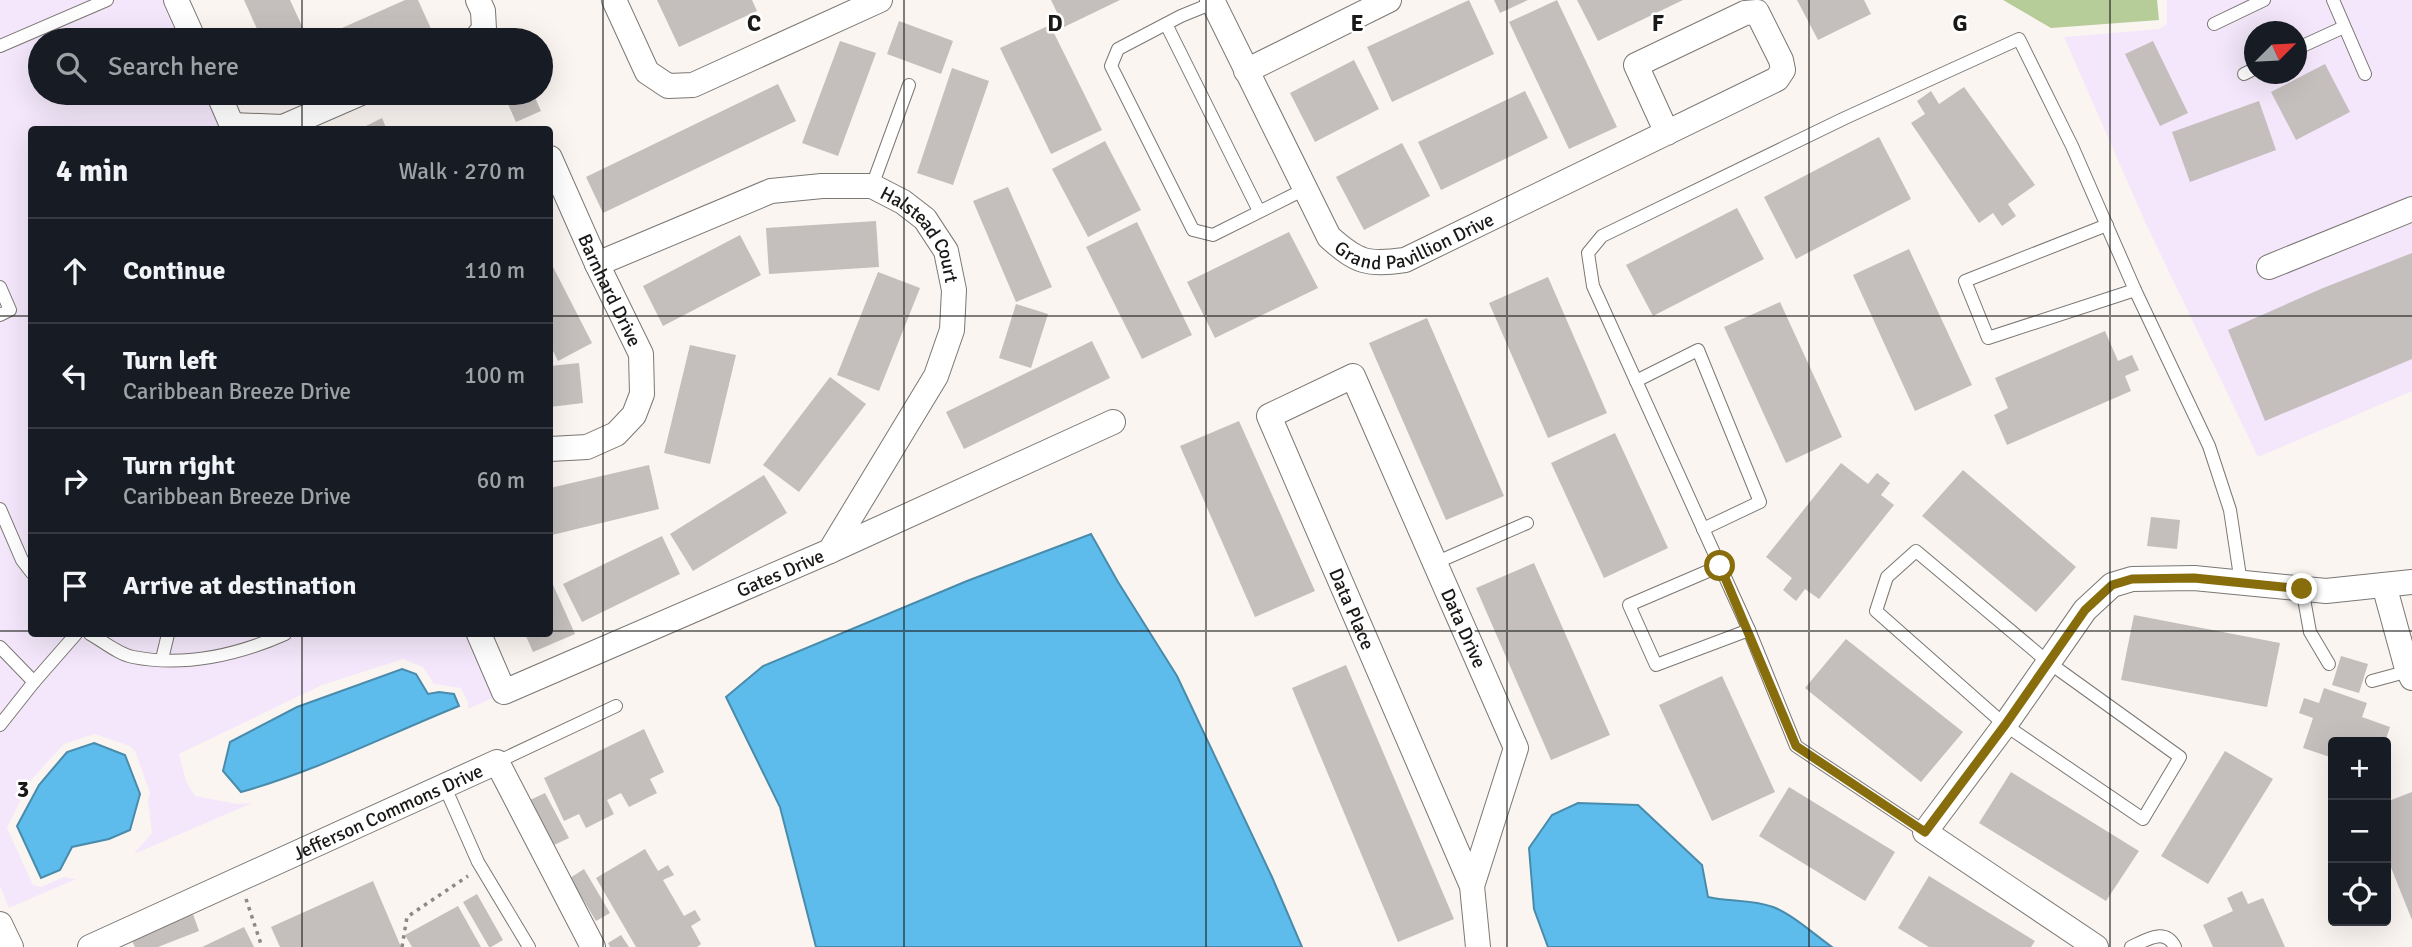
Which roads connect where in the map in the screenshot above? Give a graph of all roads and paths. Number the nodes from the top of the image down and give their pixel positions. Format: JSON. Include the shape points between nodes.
{"nodes":[{"id":1,"x":107,"y":0,"type":"edge"},
{"id":2,"x":176,"y":0,"type":"edge"},
{"id":3,"x":478,"y":0,"type":"edge"},
{"id":4,"x":614,"y":0,"type":"edge"},
{"id":5,"x":880,"y":0,"type":"edge"},
{"id":6,"x":1390,"y":0,"type":"edge"},
{"id":7,"x":2264,"y":0,"type":"edge"},
{"id":8,"x":2333,"y":0,"type":"edge"},
{"id":9,"x":1214,"y":1,"type":"edge"},
{"id":10,"x":1166,"y":24,"type":"junction"},
{"id":11,"x":2214,"y":24,"type":"dead end"},
{"id":12,"x":2344,"y":27,"type":"junction"},
{"id":13,"x":42,"y":28,"type":"edge"},
{"id":14,"x":189,"y":28,"type":"edge"},
{"id":15,"x":481,"y":28,"type":"edge"},
{"id":16,"x":28,"y":34,"type":"edge"},
{"id":17,"x":2307,"y":44,"type":"edge"},
{"id":18,"x":0,"y":46,"type":"edge"},
{"id":19,"x":1246,"y":71,"type":"junction"},
{"id":20,"x":2365,"y":74,"type":"dead end"},
{"id":21,"x":909,"y":85,"type":"dead end"},
{"id":22,"x":223,"y":105,"type":"edge"},
{"id":23,"x":333,"y":105,"type":"edge"},
{"id":24,"x":233,"y":126,"type":"edge"},
{"id":25,"x":285,"y":126,"type":"edge"},
{"id":26,"x":1667,"y":133,"type":"junction"},
{"id":27,"x":553,"y":174,"type":"edge"},
{"id":28,"x":872,"y":186,"type":"junction"},
{"id":29,"x":1305,"y":189,"type":"junction"},
{"id":30,"x":559,"y":205,"type":"edge"},
{"id":31,"x":2412,"y":209,"type":"edge"},
{"id":32,"x":1259,"y":211,"type":"junction"},
{"id":33,"x":2107,"y":225,"type":"junction"},
{"id":34,"x":597,"y":264,"type":"junction"},
{"id":35,"x":2269,"y":267,"type":"dead end"},
{"id":36,"x":0,"y":287,"type":"edge"},
{"id":37,"x":2135,"y":290,"type":"junction"},
{"id":38,"x":0,"y":315,"type":"edge"},
{"id":39,"x":1353,"y":376,"type":"joint"},
{"id":40,"x":1636,"y":381,"type":"junction"},
{"id":41,"x":1113,"y":422,"type":"dead end"},
{"id":42,"x":553,"y":449,"type":"edge"},
{"id":43,"x":0,"y":509,"type":"edge"},
{"id":44,"x":1527,"y":523,"type":"dead end"},
{"id":45,"x":1703,"y":529,"type":"junction"},
{"id":46,"x":830,"y":551,"type":"junction"},
{"id":47,"x":1435,"y":563,"type":"junction"},
{"id":48,"x":1720,"y":566,"type":"junction"},
{"id":49,"x":28,"y":568,"type":"edge"},
{"id":50,"x":2412,"y":582,"type":"edge"},
{"id":51,"x":2241,"y":583,"type":"junction"},
{"id":52,"x":2384,"y":585,"type":"junction"},
{"id":53,"x":2302,"y":589,"type":"junction"},
{"id":54,"x":1749,"y":630,"type":"junction"},
{"id":55,"x":73,"y":637,"type":"edge"},
{"id":56,"x":95,"y":637,"type":"edge"},
{"id":57,"x":167,"y":637,"type":"edge"},
{"id":58,"x":278,"y":637,"type":"edge"},
{"id":59,"x":480,"y":637,"type":"edge"},
{"id":60,"x":0,"y":647,"type":"edge"},
{"id":61,"x":162,"y":659,"type":"junction"},
{"id":62,"x":2048,"y":662,"type":"junction"},
{"id":63,"x":2329,"y":663,"type":"dead end"},
{"id":64,"x":2411,"y":674,"type":"edge"},
{"id":65,"x":2372,"y":681,"type":"dead end"},
{"id":66,"x":34,"y":682,"type":"junction"},
{"id":67,"x":616,"y":706,"type":"dead end"},
{"id":68,"x":0,"y":725,"type":"edge"},
{"id":69,"x":2005,"y":725,"type":"junction"},
{"id":70,"x":496,"y":762,"type":"junction"},
{"id":71,"x":444,"y":785,"type":"junction"},
{"id":72,"x":1925,"y":832,"type":"junction"},
{"id":73,"x":481,"y":867,"type":"junction"},
{"id":74,"x":239,"y":878,"type":"junction"},
{"id":75,"x":1472,"y":886,"type":"junction"},
{"id":76,"x":0,"y":924,"type":"edge"},
{"id":77,"x":11,"y":947,"type":"edge"},
{"id":78,"x":90,"y":947,"type":"edge"},
{"id":79,"x":262,"y":947,"type":"edge"},
{"id":80,"x":402,"y":947,"type":"edge"},
{"id":81,"x":529,"y":947,"type":"edge"},
{"id":82,"x":593,"y":947,"type":"edge"},
{"id":83,"x":1478,"y":947,"type":"edge"},
{"id":84,"x":2096,"y":947,"type":"edge"},
{"id":85,"x":2131,"y":947,"type":"edge"},
{"id":86,"x":2175,"y":947,"type":"edge"}],
"edges":[{"from":1,"to":13,"type":"lane"},
{"from":2,"to":14,"type":"street"},
{"from":3,"to":15,"type":"street","via":[[483,11]]},
{"from":4,"to":5,"type":"street","via":[[647,72],[668,86],[693,85]]},
{"from":6,"to":19,"type":"street"},
{"from":7,"to":11,"type":"lane"},
{"from":8,"to":12,"type":"lane"},
{"from":9,"to":10,"type":"lane"},
{"from":9,"to":19,"type":"street","name":"Grand Pavillion Drive"},
{"from":10,"to":32,"type":"lane"},
{"from":10,"to":32,"type":"lane","via":[[1118,48],[1111,65],[1194,230],[1213,235]]},
{"from":12,"to":17,"type":"lane"},
{"from":12,"to":20,"type":"lane"},
{"from":16,"to":18,"type":"lane"},
{"from":19,"to":29,"type":"street","name":"Grand Pavillion Drive"},
{"from":21,"to":28,"type":"lane"},
{"from":22,"to":24,"type":"street"},
{"from":23,"to":25,"type":"street"},
{"from":26,"to":26,"type":"street","name":"Grand Pavillion Drive","via":[[1777,79],[1783,70],[1781,60],[1757,12],[1745,13],[1636,65]]},
{"from":26,"to":29,"type":"street","name":"Grand Pavillion Drive","via":[[1405,260],[1374,264],[1346,253],[1329,237]]},
{"from":27,"to":30,"type":"street","name":"Barnhard Drive"},
{"from":28,"to":34,"type":"street","name":"Halstead Court","via":[[771,191]]},
{"from":28,"to":46,"type":"street","name":"Halstead Court","via":[[925,219],[946,251],[954,290],[952,330],[936,376]]},
{"from":29,"to":32,"type":"lane"},
{"from":30,"to":34,"type":"street","name":"Barnhard Drive"},
{"from":31,"to":35,"type":"street"},
{"from":33,"to":37,"type":"lane"},
{"from":33,"to":37,"type":"lane","via":[[1965,281],[1988,338]]},
{"from":33,"to":40,"type":"lane","via":[[2019,39],[1602,236],[1588,253],[1593,286]]},
{"from":34,"to":42,"type":"street","name":"Barnhard Drive","via":[[641,355],[642,394],[634,415],[616,434],[587,447]]},
{"from":36,"to":38,"type":"lane","via":[[10,310]]},
{"from":37,"to":51,"type":"lane","via":[[2209,446],[2230,510]]},
{"from":39,"to":47,"type":"street","name":"Data Drive"},
{"from":39,"to":75,"type":"street","name":"Data Place","via":[[1269,416]]},
{"from":40,"to":45,"type":"lane"},
{"from":40,"to":45,"type":"lane","via":[[1698,350],[1760,502]]},
{"from":41,"to":46,"type":"street","name":"Gates Drive"},
{"from":43,"to":49,"type":"lane"},
{"from":44,"to":47,"type":"lane"},
{"from":45,"to":48,"type":"lane"},
{"from":46,"to":59,"type":"street","name":"Gates Drive","via":[[504,692]]},
{"from":47,"to":75,"type":"street","name":"Data Drive","via":[[1516,748]]},
{"from":48,"to":54,"type":"lane"},
{"from":48,"to":54,"type":"lane","via":[[1629,605],[1656,665]]},
{"from":50,"to":52,"type":"street"},
{"from":51,"to":53,"type":"street"},
{"from":51,"to":62,"type":"street","via":[[2194,578],[2132,579],[2112,585],[2085,610]]},
{"from":52,"to":53,"type":"street"},
{"from":52,"to":64,"type":"street"},
{"from":53,"to":63,"type":"lane","via":[[2310,632]]},
{"from":54,"to":72,"type":"lane","via":[[1796,746]]},
{"from":55,"to":66,"type":"lane"},
{"from":56,"to":61,"type":"lane","via":[[130,656]]},
{"from":57,"to":61,"type":"lane"},
{"from":58,"to":61,"type":"lane","via":[[191,662]]},
{"from":60,"to":66,"type":"lane"},
{"from":62,"to":69,"type":"street"},
{"from":62,"to":69,"type":"lane","via":[[2180,757],[2143,818]]},
{"from":62,"to":69,"type":"lane","via":[[1916,551],[1887,577],[1876,611]]},
{"from":64,"to":65,"type":"lane"},
{"from":66,"to":68,"type":"lane"},
{"from":67,"to":70,"type":"lane"},
{"from":69,"to":72,"type":"street"},
{"from":70,"to":71,"type":"street","name":"Jefferson Commons Drive"},
{"from":70,"to":82,"type":"street","name":"Jefferson Commons Drive"},
{"from":71,"to":73,"type":"lane"},
{"from":71,"to":74,"type":"street","name":"Jefferson Commons Drive"},
{"from":72,"to":84,"type":"street"},
{"from":73,"to":80,"type":"path","via":[[407,917]]},
{"from":73,"to":81,"type":"lane"},
{"from":74,"to":78,"type":"street","name":"Jefferson Commons Drive"},
{"from":74,"to":79,"type":"path"},
{"from":75,"to":83,"type":"street"},
{"from":76,"to":77,"type":"street"},
{"from":85,"to":86,"type":"lane","via":[[2156,936],[2171,940]]}]}
